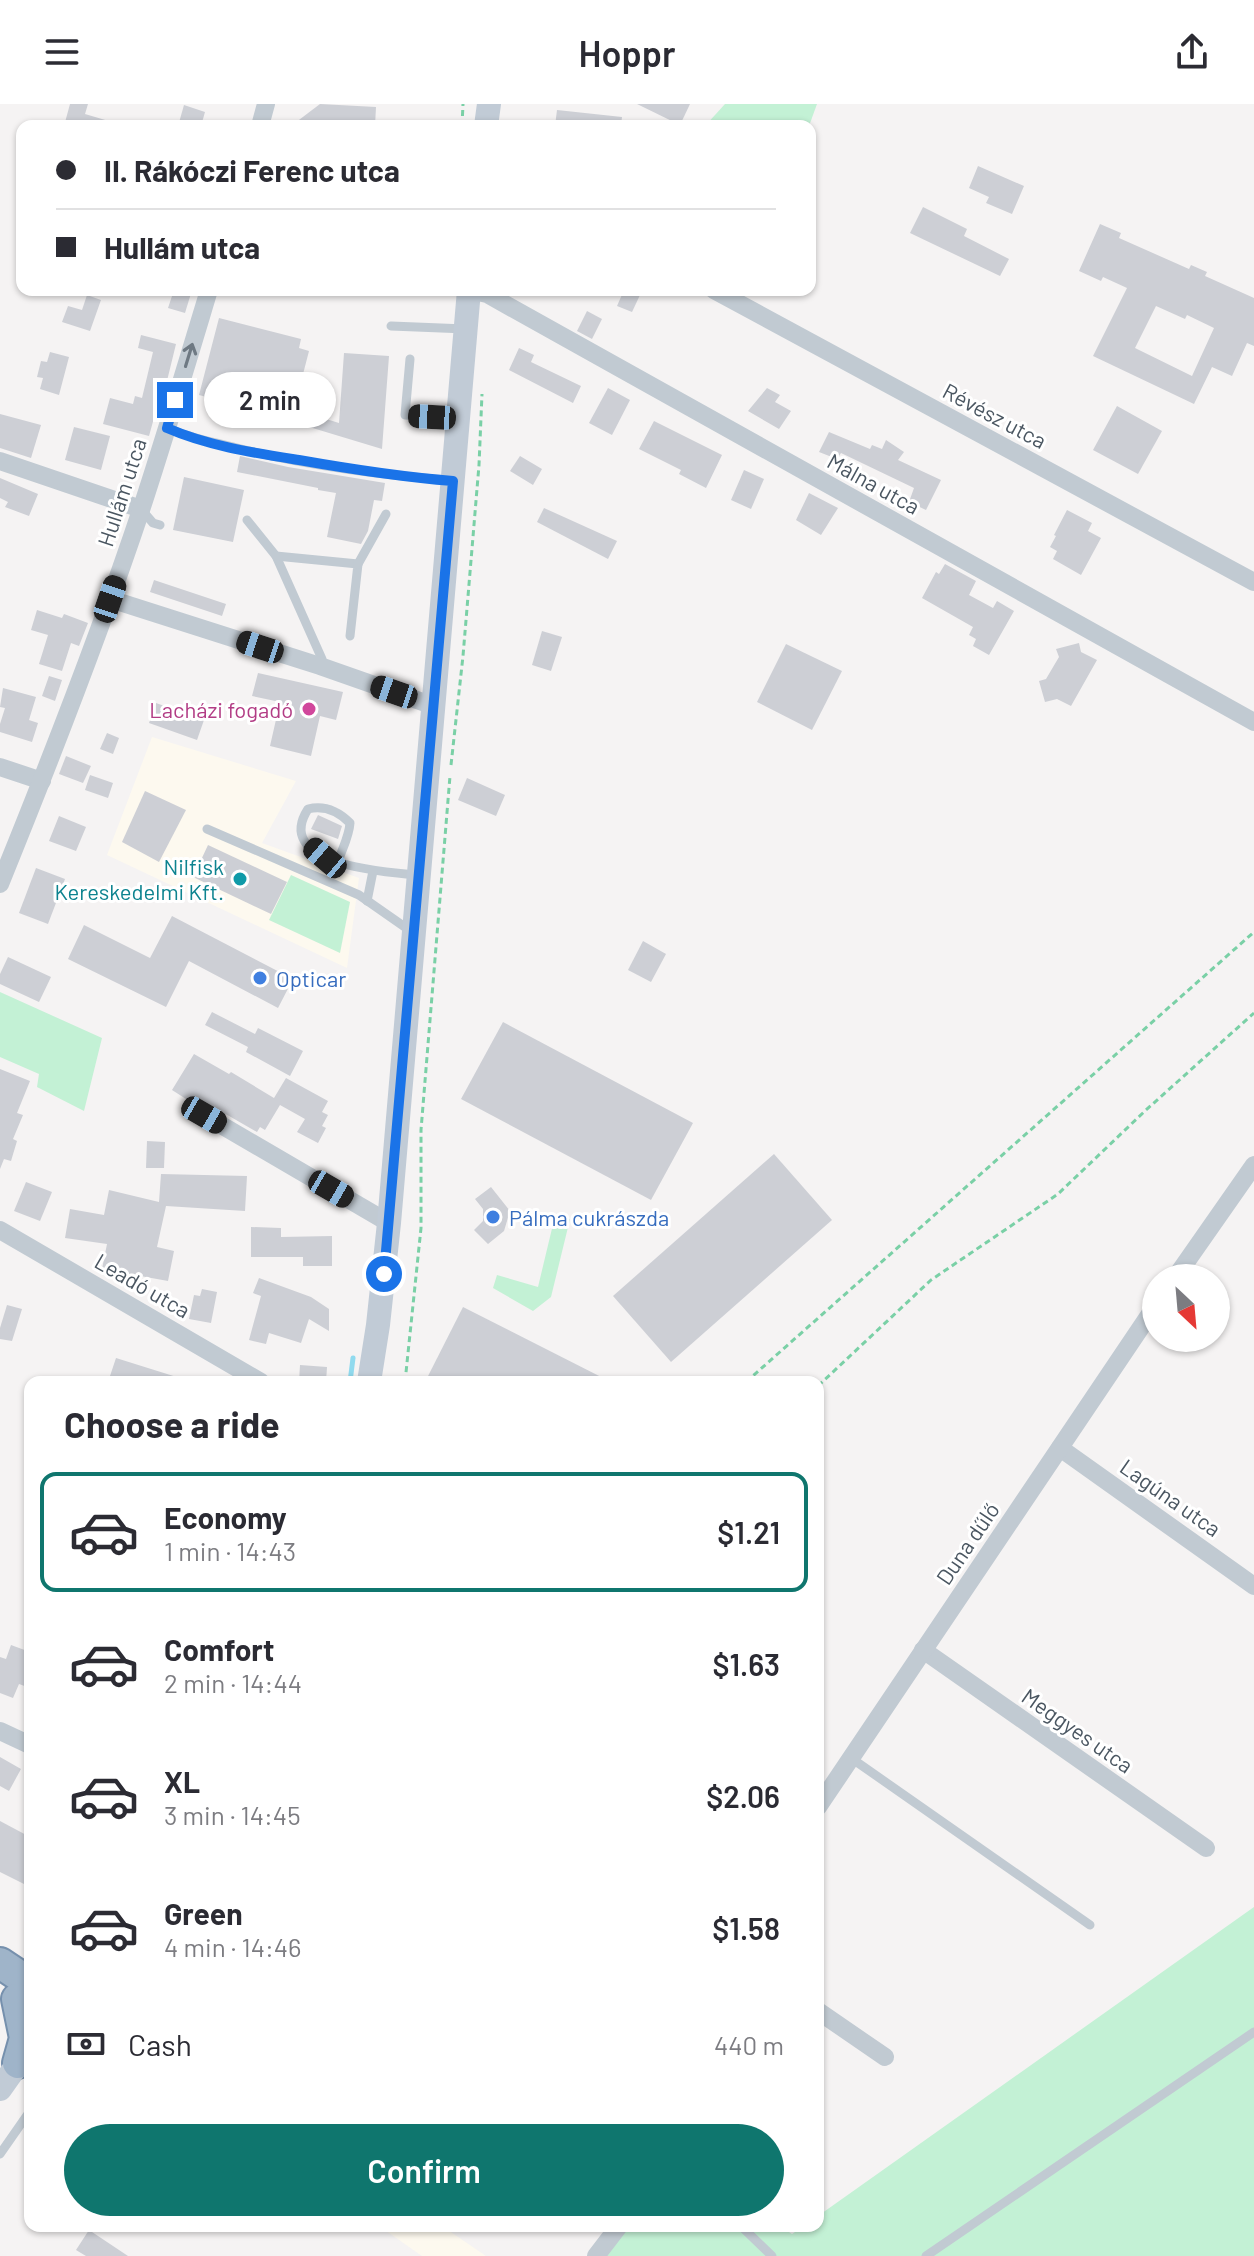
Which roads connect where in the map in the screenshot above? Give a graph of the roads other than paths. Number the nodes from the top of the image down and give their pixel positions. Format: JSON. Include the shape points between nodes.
{"nodes":[{"id":1,"x":207,"y":296,"type":"edge"},
{"id":2,"x":469,"y":296,"type":"edge"},
{"id":3,"x":490,"y":296,"type":"edge"},
{"id":4,"x":725,"y":296,"type":"edge"},
{"id":5,"x":391,"y":326,"type":"dead end"},
{"id":6,"x":466,"y":329,"type":"junction"},
{"id":7,"x":410,"y":359,"type":"dead end"},
{"id":8,"x":459,"y":418,"type":"junction"},
{"id":9,"x":167,"y":428,"type":"junction"},
{"id":10,"x":0,"y":461,"type":"edge"},
{"id":11,"x":453,"y":481,"type":"junction"},
{"id":12,"x":141,"y":509,"type":"junction"},
{"id":13,"x":386,"y":514,"type":"dead end"},
{"id":14,"x":247,"y":520,"type":"dead end"},
{"id":15,"x":160,"y":525,"type":"dead end"},
{"id":16,"x":276,"y":556,"type":"junction"},
{"id":17,"x":358,"y":564,"type":"junction"},
{"id":18,"x":1254,"y":582,"type":"edge"},
{"id":19,"x":110,"y":599,"type":"junction"},
{"id":20,"x":350,"y":636,"type":"dead end"},
{"id":21,"x":320,"y":666,"type":"junction"},
{"id":22,"x":434,"y":706,"type":"junction"},
{"id":23,"x":1254,"y":722,"type":"edge"},
{"id":24,"x":0,"y":767,"type":"edge"},
{"id":25,"x":42,"y":781,"type":"junction"},
{"id":26,"x":207,"y":829,"type":"dead end"},
{"id":27,"x":338,"y":862,"type":"junction"},
{"id":28,"x":373,"y":871,"type":"junction"},
{"id":29,"x":420,"y":875,"type":"junction"},
{"id":30,"x":0,"y":884,"type":"edge"},
{"id":31,"x":367,"y":901,"type":"junction"},
{"id":32,"x":415,"y":934,"type":"junction"},
{"id":33,"x":204,"y":1115,"type":"dead end"},
{"id":34,"x":1254,"y":1165,"type":"edge"},
{"id":35,"x":389,"y":1223,"type":"junction"},
{"id":36,"x":0,"y":1230,"type":"edge"},
{"id":37,"x":1185,"y":1264,"type":"edge"},
{"id":38,"x":1142,"y":1326,"type":"edge"},
{"id":39,"x":251,"y":1376,"type":"edge"},
{"id":40,"x":370,"y":1376,"type":"edge"},
{"id":41,"x":1060,"y":1448,"type":"junction"},
{"id":42,"x":1254,"y":1586,"type":"edge"},
{"id":43,"x":923,"y":1650,"type":"junction"},
{"id":44,"x":0,"y":1731,"type":"edge"},
{"id":45,"x":24,"y":1742,"type":"edge"},
{"id":46,"x":851,"y":1758,"type":"junction"},
{"id":47,"x":824,"y":1798,"type":"edge"},
{"id":48,"x":1206,"y":1848,"type":"dead end"},
{"id":49,"x":1090,"y":1925,"type":"dead end"},
{"id":50,"x":19,"y":1985,"type":"edge"},
{"id":51,"x":824,"y":2015,"type":"edge"},
{"id":52,"x":24,"y":2029,"type":"edge"},
{"id":53,"x":1254,"y":2032,"type":"edge"},
{"id":54,"x":24,"y":2054,"type":"edge"},
{"id":55,"x":885,"y":2057,"type":"dead end"},
{"id":56,"x":0,"y":2089,"type":"edge"},
{"id":57,"x":24,"y":2120,"type":"edge"},
{"id":58,"x":0,"y":2154,"type":"edge"},
{"id":59,"x":614,"y":2232,"type":"edge"},
{"id":60,"x":747,"y":2232,"type":"edge"},
{"id":61,"x":596,"y":2256,"type":"edge"},
{"id":62,"x":772,"y":2256,"type":"edge"},
{"id":63,"x":926,"y":2256,"type":"edge"}],
"edges":[{"from":9,"to":1,"type":"street","name":"Hullám utca","one_way":true},
{"from":2,"to":6,"type":"main road"},
{"from":3,"to":23,"type":"street","name":"Málna utca"},
{"from":4,"to":18,"type":"street","name":"Révész utca"},
{"from":5,"to":6,"type":"lane"},
{"from":6,"to":8,"type":"main road"},
{"from":7,"to":8,"type":"lane","via":[[405,415]]},
{"from":8,"to":11,"type":"main road"},
{"from":9,"to":11,"type":"lane","via":[[264,455]]},
{"from":9,"to":12,"type":"street","name":"Hullám utca"},
{"from":10,"to":12,"type":"street"},
{"from":11,"to":22,"type":"main road"},
{"from":12,"to":15,"type":"lane"},
{"from":12,"to":19,"type":"street","name":"Hullám utca"},
{"from":13,"to":17,"type":"lane"},
{"from":14,"to":16,"type":"lane"},
{"from":16,"to":17,"type":"lane"},
{"from":16,"to":21,"type":"lane","via":[[322,659]]},
{"from":17,"to":20,"type":"lane"},
{"from":19,"to":21,"type":"street"},
{"from":19,"to":25,"type":"street","name":"Hullám utca"},
{"from":21,"to":22,"type":"street"},
{"from":22,"to":29,"type":"main road"},
{"from":24,"to":25,"type":"street"},
{"from":25,"to":30,"type":"street","name":"Hullám utca"},
{"from":26,"to":31,"type":"lane"},
{"from":27,"to":27,"type":"lane","via":[[306,843],[300,829],[308,809],[331,810],[350,823]]},
{"from":27,"to":28,"type":"lane"},
{"from":28,"to":29,"type":"lane"},
{"from":28,"to":31,"type":"lane"},
{"from":29,"to":32,"type":"main road"},
{"from":31,"to":32,"type":"lane"},
{"from":32,"to":35,"type":"main road"},
{"from":33,"to":35,"type":"street"},
{"from":34,"to":37,"type":"street"},
{"from":35,"to":40,"type":"main road"},
{"from":36,"to":39,"type":"street","name":"Leadó utca"},
{"from":38,"to":41,"type":"street","name":"Duna dűlő"},
{"from":41,"to":42,"type":"street","name":"Lagúna utca"},
{"from":41,"to":43,"type":"street","name":"Duna dűlő"},
{"from":43,"to":46,"type":"street","name":"Duna dűlő"},
{"from":43,"to":48,"type":"street","name":"Meggyes utca"},
{"from":44,"to":45,"type":"street"},
{"from":46,"to":47,"type":"street","name":"Duna dűlő"},
{"from":46,"to":49,"type":"lane"},
{"from":50,"to":52,"type":"highway"},
{"from":51,"to":55,"type":"street"},
{"from":53,"to":63,"type":"lane"},
{"from":54,"to":56,"type":"main road"},
{"from":57,"to":58,"type":"lane"},
{"from":59,"to":61,"type":"street"},
{"from":60,"to":62,"type":"lane"}]}
